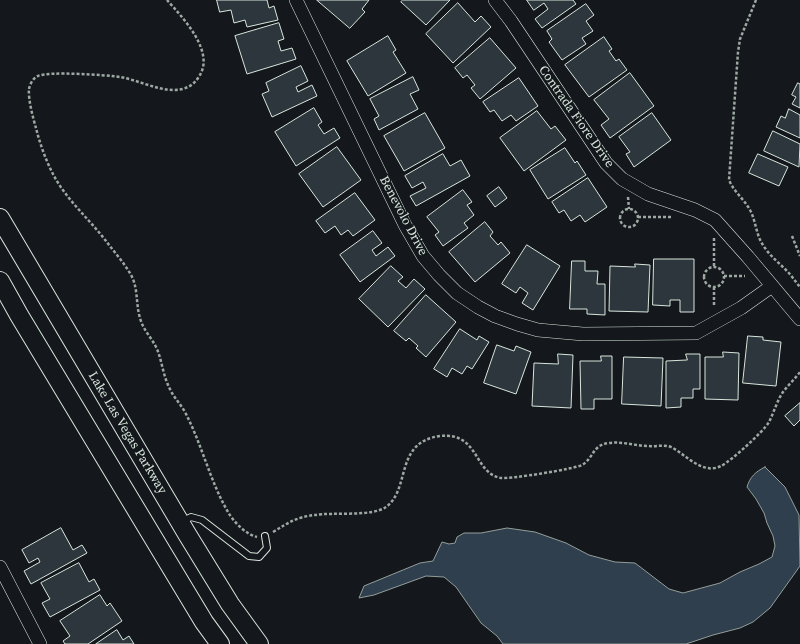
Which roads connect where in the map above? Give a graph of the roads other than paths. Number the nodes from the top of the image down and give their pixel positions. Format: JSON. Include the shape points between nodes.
{"nodes":[{"id":1,"x":296,"y":0,"type":"edge"},
{"id":2,"x":495,"y":0,"type":"edge"},
{"id":3,"x":0,"y":218,"type":"edge"},
{"id":4,"x":0,"y":281,"type":"edge"},
{"id":5,"x":772,"y":286,"type":"junction"},
{"id":6,"x":800,"y":319,"type":"edge"},
{"id":7,"x":180,"y":523,"type":"junction"},
{"id":8,"x":265,"y":536,"type":"road end"},
{"id":9,"x":0,"y":567,"type":"edge"},
{"id":10,"x":40,"y":644,"type":"edge"},
{"id":11,"x":220,"y":644,"type":"edge"},
{"id":12,"x":259,"y":644,"type":"edge"}],
"edges":[{"from":1,"to":5,"type":"street","name":"Benevolo Drive","via":[[404,225],[423,256],[439,275],[457,293],[478,307],[495,316],[538,330],[582,334],[696,333],[741,308]]},
{"from":2,"to":5,"type":"street","name":"Contrada Fiore Drive","via":[[606,163],[622,179],[648,194],[695,210],[715,220]]},
{"from":3,"to":7,"type":"main road","name":"Lake Las Vegas Parkway"},
{"from":4,"to":11,"type":"main road","via":[[204,622]]},
{"from":5,"to":6,"type":"street","name":"Contrada Fiore Drive"},
{"from":7,"to":8,"type":"lane","via":[[191,517],[202,520],[249,556],[259,557],[267,548]]},
{"from":7,"to":12,"type":"main road","name":"Lake Las Vegas Parkway","via":[[230,604]]},
{"from":9,"to":10,"type":"street"}]}
